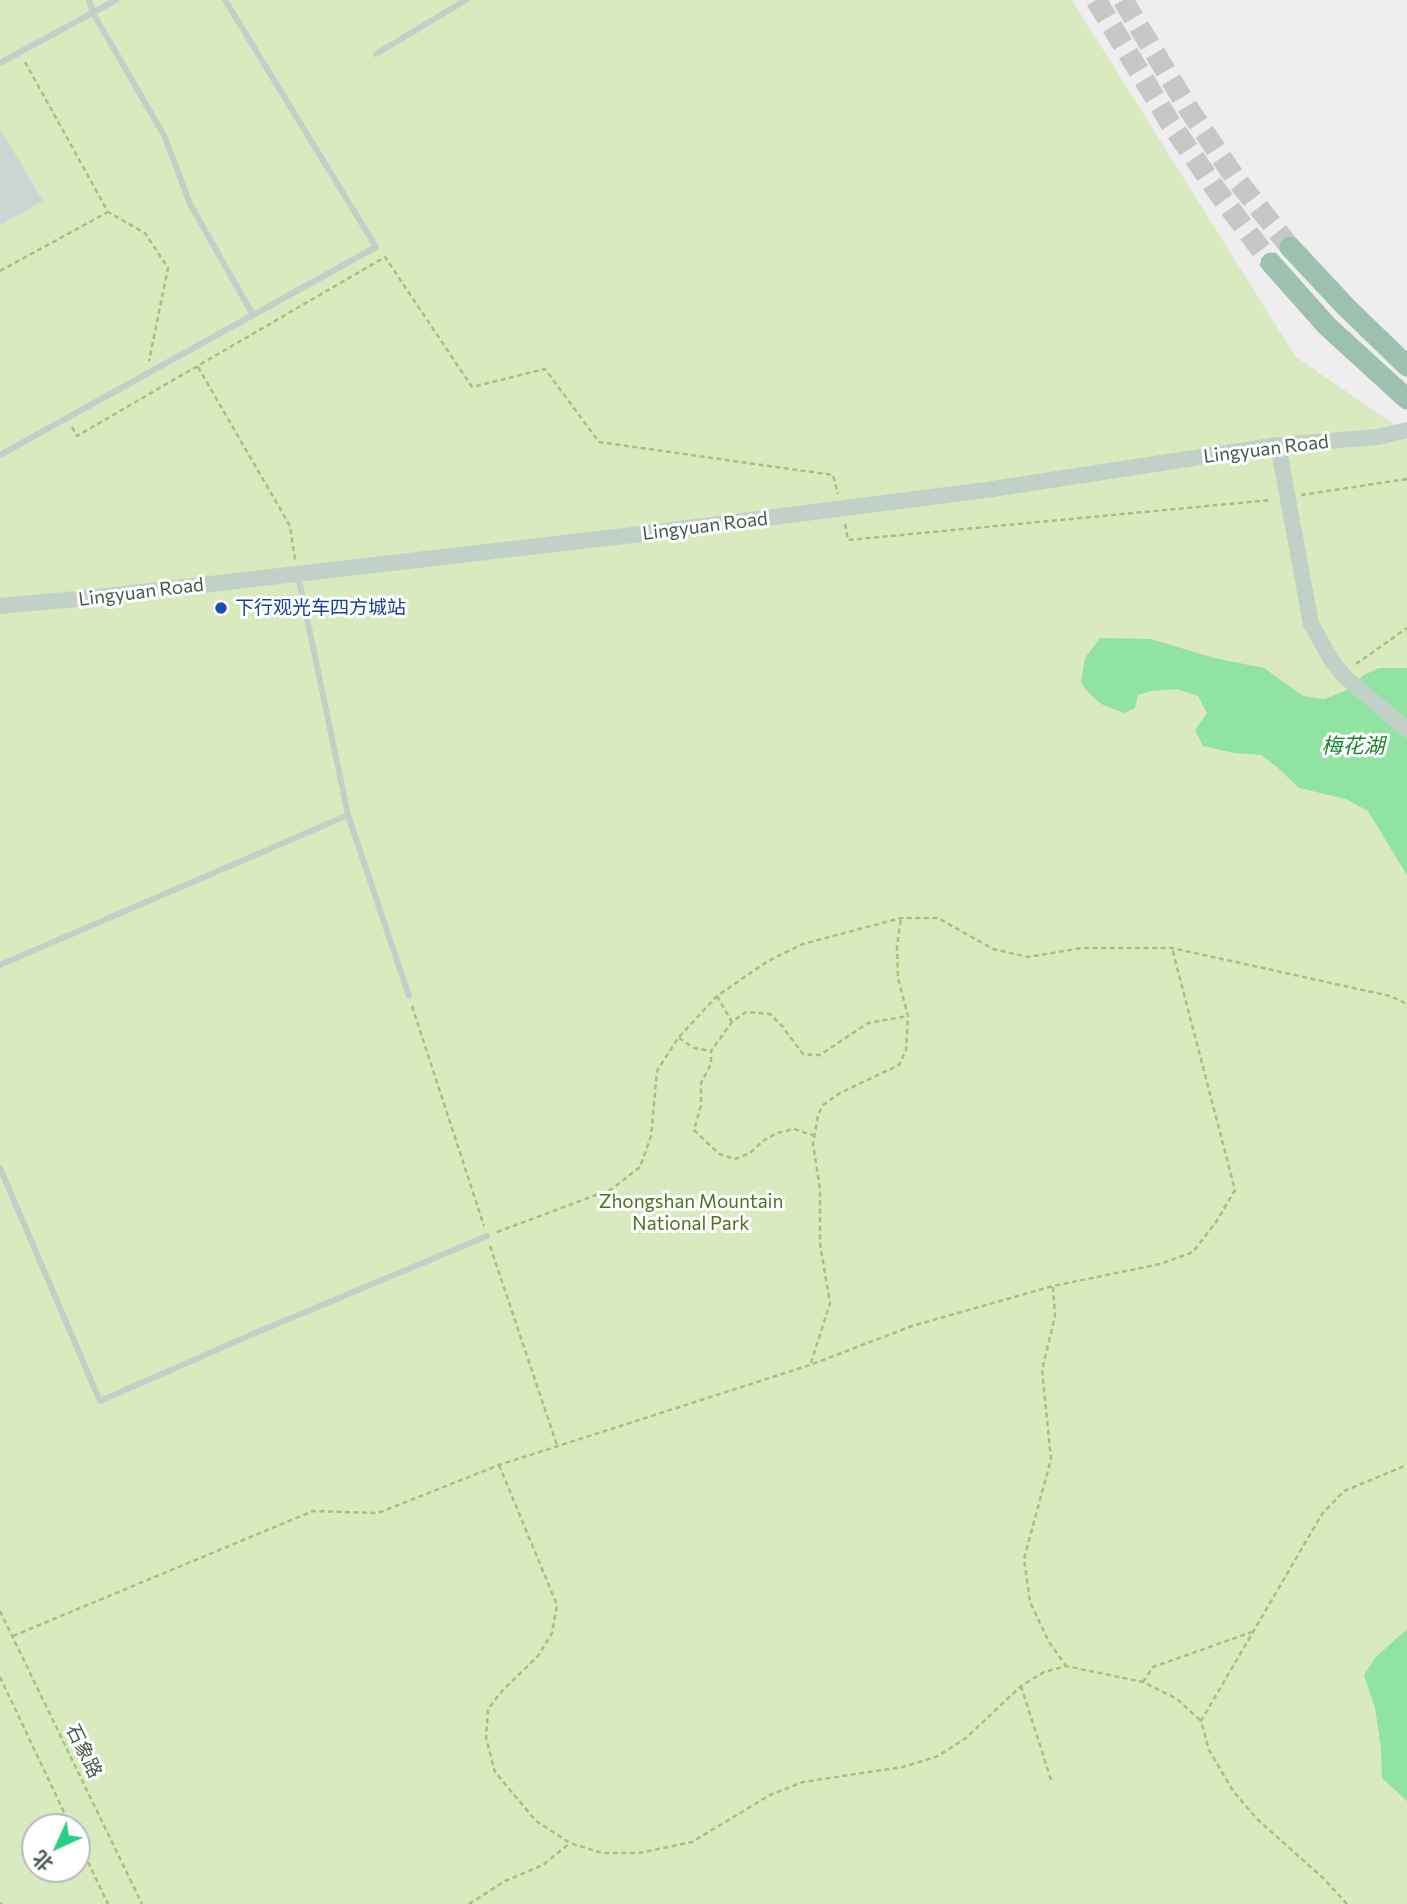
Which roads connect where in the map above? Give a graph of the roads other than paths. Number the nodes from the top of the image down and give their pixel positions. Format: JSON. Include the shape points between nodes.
{"nodes":[{"id":1,"x":89,"y":0,"type":"edge"},
{"id":2,"x":116,"y":0,"type":"edge"},
{"id":3,"x":225,"y":0,"type":"edge"},
{"id":4,"x":467,"y":0,"type":"edge"},
{"id":5,"x":93,"y":13,"type":"junction"},
{"id":6,"x":376,"y":54,"type":"dead end"},
{"id":7,"x":0,"y":63,"type":"edge"},
{"id":8,"x":1290,"y":247,"type":"tunnel mouth"},
{"id":9,"x":1271,"y":263,"type":"tunnel mouth"},
{"id":10,"x":253,"y":315,"type":"junction"},
{"id":11,"x":1402,"y":361,"type":"edge"},
{"id":12,"x":1407,"y":399,"type":"edge"},
{"id":13,"x":1407,"y":430,"type":"edge"},
{"id":14,"x":1278,"y":445,"type":"junction"},
{"id":15,"x":0,"y":455,"type":"edge"},
{"id":16,"x":298,"y":573,"type":"junction"},
{"id":17,"x":0,"y":606,"type":"edge"},
{"id":18,"x":1407,"y":730,"type":"edge"},
{"id":19,"x":348,"y":815,"type":"junction"},
{"id":20,"x":0,"y":965,"type":"edge"},
{"id":21,"x":409,"y":996,"type":"road end"},
{"id":22,"x":0,"y":1168,"type":"edge"},
{"id":23,"x":487,"y":1236,"type":"road end"}],
"edges":[{"from":1,"to":5,"type":"lane"},
{"from":2,"to":5,"type":"lane"},
{"from":3,"to":10,"type":"lane","via":[[376,247]]},
{"from":4,"to":6,"type":"lane"},
{"from":5,"to":7,"type":"lane"},
{"from":5,"to":10,"type":"lane","via":[[165,137],[190,204]]},
{"from":8,"to":11,"type":"highway"},
{"from":9,"to":12,"type":"highway","via":[[1327,326]]},
{"from":10,"to":15,"type":"lane"},
{"from":13,"to":14,"type":"street","name":"Lingyuan Road","via":[[1378,437]]},
{"from":14,"to":16,"type":"street","name":"Lingyuan Road","via":[[842,509]]},
{"from":14,"to":18,"type":"street","via":[[1311,624],[1326,653]]},
{"from":16,"to":17,"type":"street","name":"Lingyuan Road"},
{"from":16,"to":19,"type":"lane"},
{"from":19,"to":20,"type":"lane"},
{"from":19,"to":21,"type":"lane"},
{"from":22,"to":23,"type":"lane","via":[[100,1401]]}]}
